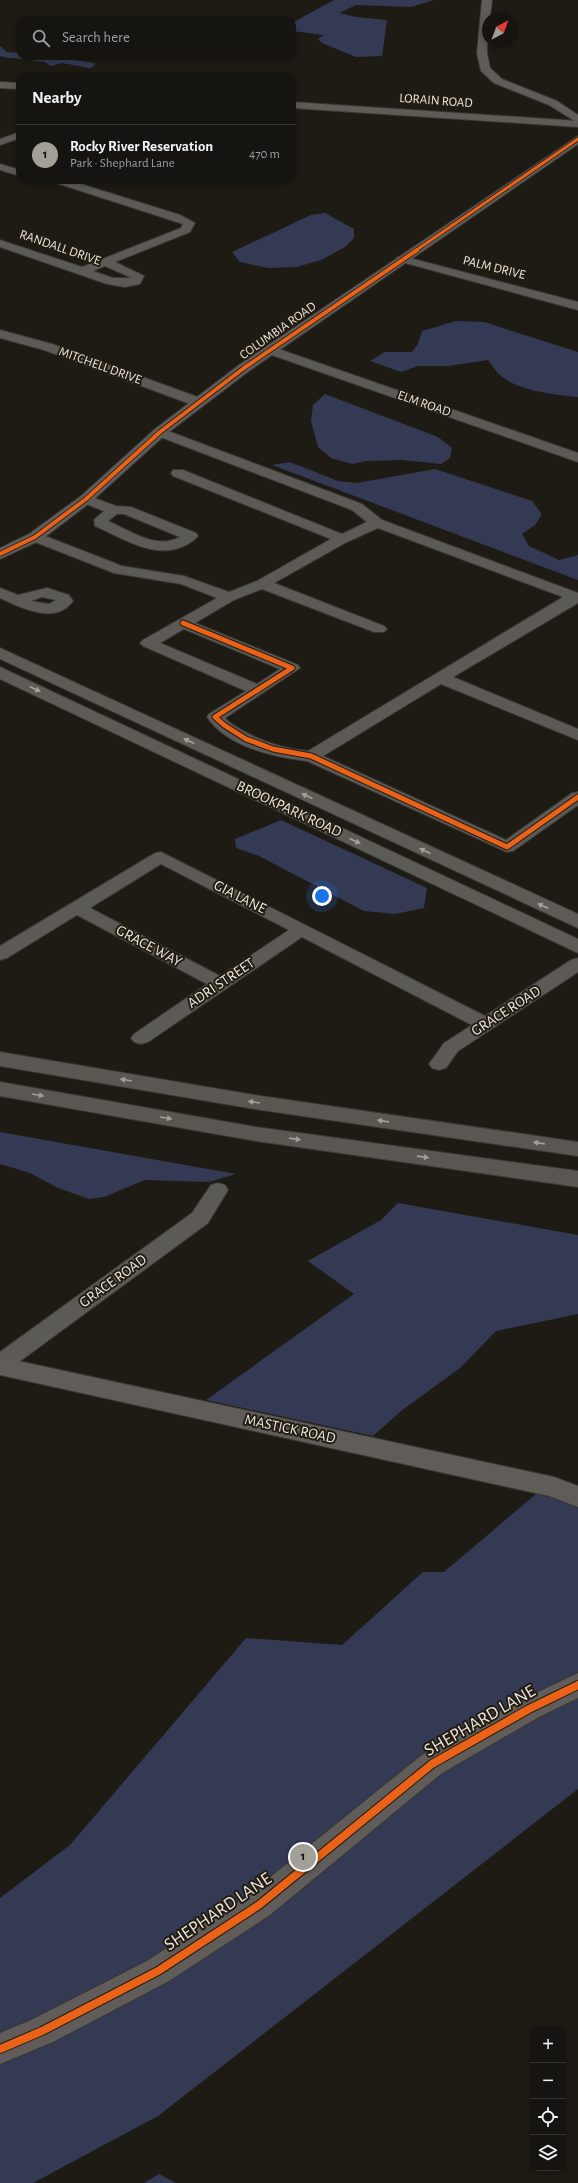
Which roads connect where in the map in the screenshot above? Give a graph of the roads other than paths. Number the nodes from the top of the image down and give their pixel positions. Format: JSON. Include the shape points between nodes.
{"nodes":[{"id":1,"x":487,"y":0,"type":"edge"},
{"id":2,"x":0,"y":84,"type":"edge"},
{"id":3,"x":16,"y":86,"type":"edge"},
{"id":4,"x":296,"y":105,"type":"edge"},
{"id":5,"x":578,"y":120,"type":"edge"},
{"id":6,"x":578,"y":124,"type":"edge"},
{"id":7,"x":16,"y":136,"type":"edge"},
{"id":8,"x":578,"y":139,"type":"edge"},
{"id":9,"x":0,"y":142,"type":"edge"},
{"id":10,"x":0,"y":167,"type":"edge"},
{"id":11,"x":16,"y":172,"type":"edge"},
{"id":12,"x":70,"y":184,"type":"edge"},
{"id":13,"x":0,"y":243,"type":"edge"},
{"id":14,"x":402,"y":259,"type":"junction"},
{"id":15,"x":105,"y":262,"type":"junction"},
{"id":16,"x":82,"y":271,"type":"junction"},
{"id":17,"x":578,"y":306,"type":"edge"},
{"id":18,"x":0,"y":334,"type":"edge"},
{"id":19,"x":270,"y":350,"type":"junction"},
{"id":20,"x":198,"y":402,"type":"junction"},
{"id":21,"x":160,"y":432,"type":"junction"},
{"id":22,"x":578,"y":458,"type":"edge"},
{"id":23,"x":178,"y":473,"type":"dead end"},
{"id":24,"x":86,"y":499,"type":"junction"},
{"id":25,"x":114,"y":510,"type":"junction"},
{"id":26,"x":377,"y":523,"type":"junction"},
{"id":27,"x":35,"y":537,"type":"junction"},
{"id":28,"x":342,"y":539,"type":"junction"},
{"id":29,"x":0,"y":554,"type":"edge"},
{"id":30,"x":262,"y":584,"type":"junction"},
{"id":31,"x":0,"y":592,"type":"edge"},
{"id":32,"x":229,"y":597,"type":"junction"},
{"id":33,"x":576,"y":598,"type":"edge"},
{"id":34,"x":19,"y":600,"type":"dead end"},
{"id":35,"x":182,"y":623,"type":"junction"},
{"id":36,"x":379,"y":630,"type":"dead end"},
{"id":37,"x":0,"y":653,"type":"edge"},
{"id":38,"x":0,"y":672,"type":"edge"},
{"id":39,"x":441,"y":678,"type":"junction"},
{"id":40,"x":258,"y":690,"type":"junction"},
{"id":41,"x":578,"y":735,"type":"edge"},
{"id":42,"x":311,"y":756,"type":"junction"},
{"id":43,"x":578,"y":797,"type":"edge"},
{"id":44,"x":77,"y":908,"type":"junction"},
{"id":45,"x":578,"y":922,"type":"edge"},
{"id":46,"x":302,"y":929,"type":"junction"},
{"id":47,"x":578,"y":947,"type":"edge"},
{"id":48,"x":0,"y":954,"type":"edge"},
{"id":49,"x":578,"y":964,"type":"edge"},
{"id":50,"x":220,"y":984,"type":"junction"},
{"id":51,"x":486,"y":1024,"type":"junction"},
{"id":52,"x":141,"y":1038,"type":"dead end"},
{"id":53,"x":0,"y":1059,"type":"edge"},
{"id":54,"x":439,"y":1064,"type":"dead end"},
{"id":55,"x":0,"y":1089,"type":"edge"},
{"id":56,"x":578,"y":1149,"type":"edge"},
{"id":57,"x":578,"y":1179,"type":"edge"},
{"id":58,"x":218,"y":1190,"type":"dead end"},
{"id":59,"x":0,"y":1365,"type":"edge"},
{"id":60,"x":578,"y":1497,"type":"edge"},
{"id":61,"x":578,"y":1685,"type":"edge"},
{"id":62,"x":0,"y":2049,"type":"edge"}],
"edges":[{"from":1,"to":5,"type":"street","via":[[482,53],[485,69],[498,81],[553,103]]},
{"from":2,"to":3,"type":"main road"},
{"from":4,"to":6,"type":"main road","name":"LORAIN ROAD"},
{"from":7,"to":9,"type":"street"},
{"from":8,"to":14,"type":"street","name":"COLUMBIA ROAD"},
{"from":10,"to":11,"type":"street"},
{"from":12,"to":15,"type":"street","via":[[189,223],[186,230]]},
{"from":13,"to":16,"type":"street","name":"RANDALL DRIVE"},
{"from":14,"to":17,"type":"street","name":"PALM DRIVE"},
{"from":14,"to":19,"type":"street","name":"COLUMBIA ROAD"},
{"from":15,"to":16,"type":"street"},
{"from":15,"to":16,"type":"street","name":"RANDALL DRIVE","via":[[138,276],[136,281],[111,281]]},
{"from":18,"to":20,"type":"street","name":"MITCHELL DRIVE","via":[[48,347]]},
{"from":19,"to":20,"type":"street","name":"COLUMBIA ROAD"},
{"from":19,"to":22,"type":"street","name":"ELM ROAD"},
{"from":20,"to":21,"type":"street","name":"COLUMBIA ROAD"},
{"from":21,"to":24,"type":"street","name":"COLUMBIA ROAD"},
{"from":21,"to":26,"type":"street","via":[[357,507]]},
{"from":23,"to":28,"type":"street"},
{"from":24,"to":25,"type":"street"},
{"from":24,"to":27,"type":"street","name":"COLUMBIA ROAD"},
{"from":25,"to":25,"type":"street","via":[[126,510],[191,536],[163,548],[100,523],[100,520]]},
{"from":26,"to":28,"type":"street"},
{"from":26,"to":33,"type":"street"},
{"from":27,"to":29,"type":"street","name":"COLUMBIA ROAD"},
{"from":27,"to":32,"type":"street","via":[[120,570],[184,580]]},
{"from":28,"to":30,"type":"street"},
{"from":30,"to":32,"type":"street"},
{"from":30,"to":36,"type":"street"},
{"from":31,"to":34,"type":"street"},
{"from":32,"to":35,"type":"street"},
{"from":33,"to":39,"type":"street"},
{"from":35,"to":40,"type":"street","via":[[148,643]]},
{"from":35,"to":40,"type":"street","via":[[292,668]]},
{"from":45,"to":37,"type":"main road","name":"BROOKPARK ROAD","one_way":true},
{"from":38,"to":47,"type":"main road","name":"BROOKPARK ROAD","one_way":true},
{"from":39,"to":41,"type":"street"},
{"from":39,"to":42,"type":"street"},
{"from":40,"to":42,"type":"street","via":[[215,717],[222,725],[281,753]]},
{"from":42,"to":43,"type":"street","via":[[507,847]]},
{"from":44,"to":46,"type":"street","name":"GIA LANE","via":[[161,857]]},
{"from":44,"to":48,"type":"street","name":"GIA LANE"},
{"from":44,"to":50,"type":"street","name":"GRACE WAY"},
{"from":46,"to":50,"type":"street","name":"ADRI STREET"},
{"from":46,"to":51,"type":"street","name":"GIA LANE"},
{"from":49,"to":51,"type":"street","name":"GRACE ROAD"},
{"from":50,"to":52,"type":"street","name":"ADRI STREET"},
{"from":51,"to":54,"type":"street","name":"GRACE ROAD","via":[[451,1047]]},
{"from":56,"to":53,"type":"highway","one_way":true,"via":[[261,1103]]},
{"from":55,"to":57,"type":"highway","one_way":true,"via":[[256,1134]]},
{"from":58,"to":59,"type":"street","name":"GRACE ROAD","via":[[200,1218]]},
{"from":59,"to":60,"type":"street","name":"MASTICK ROAD","via":[[554,1487]]},
{"from":61,"to":62,"type":"street","name":"SHEPHARD LANE","via":[[528,1709],[432,1764],[259,1905],[158,1971],[42,2031]]}]}
